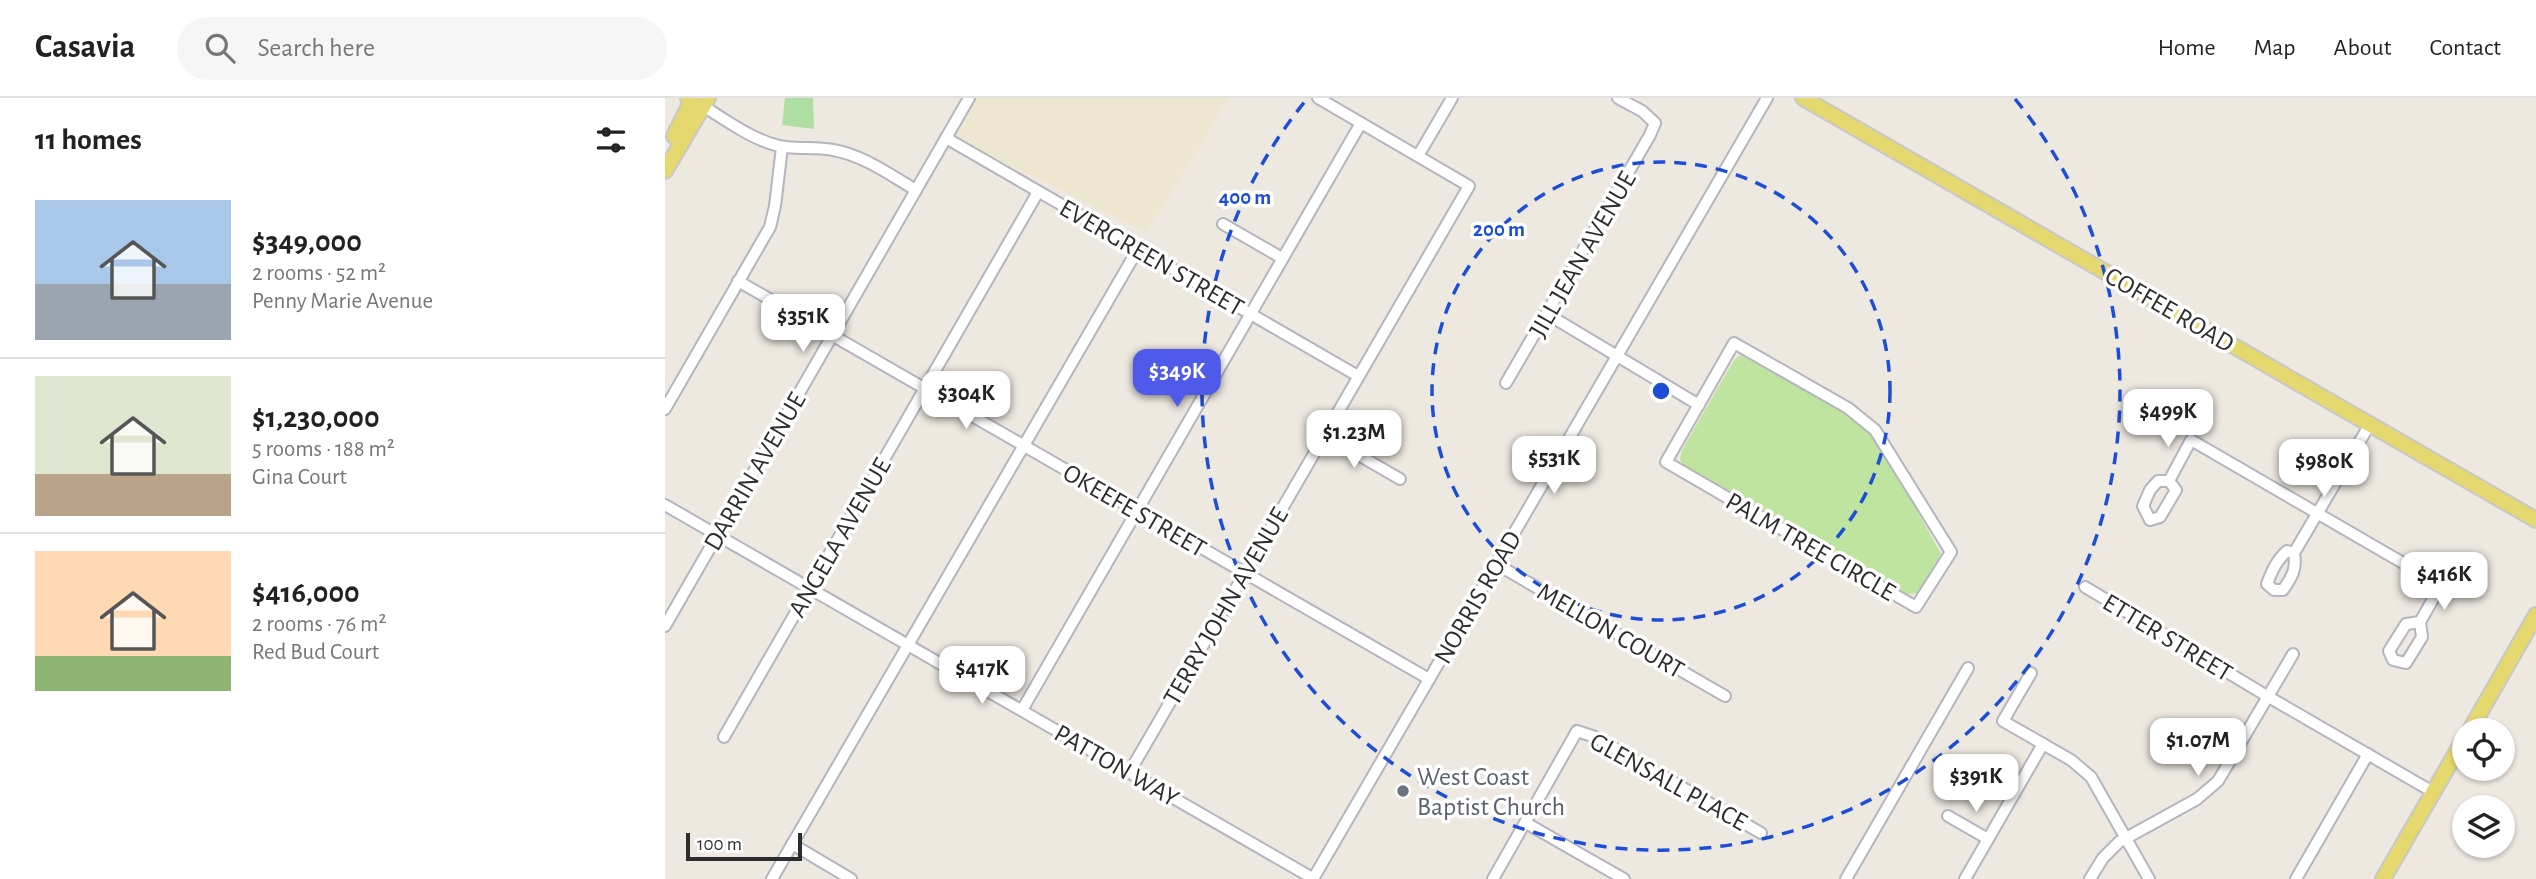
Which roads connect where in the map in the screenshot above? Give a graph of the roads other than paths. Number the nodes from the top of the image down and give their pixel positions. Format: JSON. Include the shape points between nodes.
{"nodes":[{"id":1,"x":687,"y":98,"type":"edge"},
{"id":2,"x":969,"y":98,"type":"edge"},
{"id":3,"x":1318,"y":98,"type":"edge"},
{"id":4,"x":1452,"y":98,"type":"edge"},
{"id":5,"x":1618,"y":98,"type":"edge"},
{"id":6,"x":1767,"y":98,"type":"edge"},
{"id":7,"x":1803,"y":98,"type":"edge"},
{"id":8,"x":703,"y":101,"type":"edge"},
{"id":9,"x":1361,"y":123,"type":"junction"},
{"id":10,"x":665,"y":134,"type":"edge"},
{"id":11,"x":946,"y":138,"type":"junction"},
{"id":12,"x":782,"y":147,"type":"junction"},
{"id":13,"x":1418,"y":156,"type":"junction"},
{"id":14,"x":668,"y":166,"type":"edge"},
{"id":15,"x":916,"y":190,"type":"junction"},
{"id":16,"x":1038,"y":192,"type":"junction"},
{"id":17,"x":1223,"y":224,"type":"dead end"},
{"id":18,"x":1138,"y":249,"type":"junction"},
{"id":19,"x":1282,"y":258,"type":"junction"},
{"id":20,"x":738,"y":281,"type":"junction"},
{"id":21,"x":1250,"y":314,"type":"junction"},
{"id":22,"x":1546,"y":314,"type":"junction"},
{"id":23,"x":832,"y":335,"type":"junction"},
{"id":24,"x":1617,"y":355,"type":"junction"},
{"id":25,"x":1358,"y":376,"type":"junction"},
{"id":26,"x":1506,"y":383,"type":"dead end"},
{"id":27,"x":925,"y":388,"type":"junction"},
{"id":28,"x":1699,"y":405,"type":"junction"},
{"id":29,"x":665,"y":409,"type":"edge"},
{"id":30,"x":2370,"y":424,"type":"junction"},
{"id":31,"x":1324,"y":435,"type":"junction"},
{"id":32,"x":1024,"y":445,"type":"junction"},
{"id":33,"x":1400,"y":479,"type":"dead end"},
{"id":34,"x":2168,"y":481,"type":"dead end"},
{"id":35,"x":665,"y":505,"type":"edge"},
{"id":36,"x":1137,"y":511,"type":"junction"},
{"id":37,"x":2318,"y":513,"type":"junction"},
{"id":38,"x":2536,"y":520,"type":"edge"},
{"id":39,"x":717,"y":535,"type":"junction"},
{"id":40,"x":2294,"y":554,"type":"dead end"},
{"id":41,"x":1496,"y":564,"type":"junction"},
{"id":42,"x":1245,"y":573,"type":"junction"},
{"id":43,"x":2085,"y":587,"type":"dead end"},
{"id":44,"x":810,"y":589,"type":"junction"},
{"id":45,"x":2536,"y":615,"type":"edge"},
{"id":46,"x":2420,"y":622,"type":"dead end"},
{"id":47,"x":665,"y":626,"type":"edge"},
{"id":48,"x":908,"y":645,"type":"junction"},
{"id":49,"x":2293,"y":654,"type":"dead end"},
{"id":50,"x":1968,"y":668,"type":"dead end"},
{"id":51,"x":2031,"y":673,"type":"dead end"},
{"id":52,"x":1429,"y":679,"type":"junction"},
{"id":53,"x":1725,"y":696,"type":"dead end"},
{"id":54,"x":2267,"y":696,"type":"junction"},
{"id":55,"x":1022,"y":710,"type":"junction"},
{"id":56,"x":2477,"y":718,"type":"edge"},
{"id":57,"x":724,"y":737,"type":"dead end"},
{"id":58,"x":2043,"y":744,"type":"junction"},
{"id":59,"x":2368,"y":754,"type":"junction"},
{"id":60,"x":2452,"y":760,"type":"edge"},
{"id":61,"x":1129,"y":773,"type":"junction"},
{"id":62,"x":2433,"y":792,"type":"junction"},
{"id":63,"x":1948,"y":816,"type":"dead end"},
{"id":64,"x":1525,"y":822,"type":"junction"},
{"id":65,"x":1761,"y":833,"type":"dead end"},
{"id":66,"x":2126,"y":837,"type":"junction"},
{"id":67,"x":1988,"y":839,"type":"junction"},
{"id":68,"x":792,"y":845,"type":"junction"},
{"id":69,"x":772,"y":879,"type":"edge"},
{"id":70,"x":851,"y":879,"type":"edge"},
{"id":71,"x":1313,"y":879,"type":"edge"},
{"id":72,"x":1493,"y":879,"type":"edge"},
{"id":73,"x":1623,"y":879,"type":"edge"},
{"id":74,"x":1846,"y":879,"type":"edge"},
{"id":75,"x":1965,"y":879,"type":"edge"},
{"id":76,"x":2090,"y":879,"type":"edge"},
{"id":77,"x":2149,"y":879,"type":"edge"},
{"id":78,"x":2296,"y":879,"type":"edge"},
{"id":79,"x":2383,"y":879,"type":"edge"}],
"edges":[{"from":1,"to":10,"type":"main road"},
{"from":1,"to":14,"type":"main road","via":[[690,109],[669,146]]},
{"from":2,"to":11,"type":"street","name":"DARRIN AVENUE"},
{"from":3,"to":9,"type":"street"},
{"from":4,"to":13,"type":"street"},
{"from":5,"to":22,"type":"street","name":"JILL JEAN AVENUE","via":[[1655,123]]},
{"from":6,"to":24,"type":"street","name":"NORRIS ROAD"},
{"from":7,"to":30,"type":"main road","name":"COFFEE ROAD"},
{"from":8,"to":12,"type":"street","via":[[757,138]]},
{"from":8,"to":14,"type":"main road"},
{"from":9,"to":13,"type":"street"},
{"from":9,"to":19,"type":"street"},
{"from":11,"to":15,"type":"street","name":"DARRIN AVENUE"},
{"from":11,"to":16,"type":"street","name":"EVERGREEN STREET"},
{"from":12,"to":15,"type":"street","via":[[849,154]]},
{"from":12,"to":20,"type":"street","via":[[773,215]]},
{"from":13,"to":25,"type":"street","name":"TERRY JOHN AVENUE","via":[[1469,186]]},
{"from":15,"to":23,"type":"street","name":"DARRIN AVENUE"},
{"from":16,"to":18,"type":"street","name":"EVERGREEN STREET"},
{"from":16,"to":27,"type":"street","name":"ANGELA AVENUE"},
{"from":17,"to":19,"type":"street"},
{"from":18,"to":21,"type":"street","name":"EVERGREEN STREET"},
{"from":18,"to":32,"type":"street"},
{"from":19,"to":21,"type":"street"},
{"from":20,"to":23,"type":"street"},
{"from":20,"to":29,"type":"street"},
{"from":21,"to":25,"type":"street","name":"EVERGREEN STREET"},
{"from":21,"to":36,"type":"street"},
{"from":22,"to":24,"type":"street"},
{"from":22,"to":26,"type":"street","name":"JILL JEAN AVENUE"},
{"from":23,"to":27,"type":"street"},
{"from":23,"to":39,"type":"street","name":"DARRIN AVENUE"},
{"from":24,"to":28,"type":"street"},
{"from":24,"to":41,"type":"street","name":"NORRIS ROAD"},
{"from":25,"to":31,"type":"street","name":"TERRY JOHN AVENUE"},
{"from":27,"to":32,"type":"street","name":"OKEEFE STREET"},
{"from":27,"to":44,"type":"street","name":"ANGELA AVENUE"},
{"from":28,"to":28,"type":"street","name":"PALM TREE CIRCLE","via":[[1734,343],[1853,411],[1875,430],[1951,552],[1916,607],[1666,462]]},
{"from":30,"to":37,"type":"street"},
{"from":30,"to":38,"type":"main road","name":"COFFEE ROAD"},
{"from":31,"to":33,"type":"street"},
{"from":31,"to":42,"type":"street","name":"TERRY JOHN AVENUE"},
{"from":32,"to":36,"type":"street","name":"OKEEFE STREET"},
{"from":32,"to":48,"type":"street"},
{"from":34,"to":37,"type":"street","via":[[2191,440]]},
{"from":35,"to":39,"type":"street","name":"PATTON WAY"},
{"from":36,"to":42,"type":"street","name":"OKEEFE STREET"},
{"from":36,"to":55,"type":"street"},
{"from":37,"to":40,"type":"street"},
{"from":37,"to":46,"type":"street","via":[[2441,585]]},
{"from":39,"to":44,"type":"street","name":"PATTON WAY"},
{"from":39,"to":47,"type":"street","name":"DARRIN AVENUE"},
{"from":41,"to":52,"type":"street","name":"NORRIS ROAD"},
{"from":41,"to":53,"type":"street","name":"MELLON COURT"},
{"from":42,"to":52,"type":"street","name":"OKEEFE STREET"},
{"from":42,"to":61,"type":"street","name":"TERRY JOHN AVENUE"},
{"from":43,"to":54,"type":"street","name":"ETTER STREET"},
{"from":44,"to":48,"type":"street","name":"PATTON WAY"},
{"from":44,"to":57,"type":"street","name":"ANGELA AVENUE"},
{"from":45,"to":56,"type":"main road"},
{"from":48,"to":55,"type":"street","name":"PATTON WAY"},
{"from":48,"to":68,"type":"street"},
{"from":49,"to":54,"type":"street"},
{"from":50,"to":74,"type":"street"},
{"from":51,"to":58,"type":"street","via":[[2003,721]]},
{"from":52,"to":71,"type":"street","name":"NORRIS ROAD"},
{"from":54,"to":59,"type":"street","name":"ETTER STREET"},
{"from":54,"to":66,"type":"street","via":[[2208,790]]},
{"from":55,"to":61,"type":"street","name":"PATTON WAY"},
{"from":58,"to":66,"type":"street","via":[[2091,777]]},
{"from":58,"to":67,"type":"street"},
{"from":59,"to":62,"type":"street","name":"ETTER STREET"},
{"from":59,"to":78,"type":"street"},
{"from":60,"to":62,"type":"main road"},
{"from":61,"to":71,"type":"street","name":"PATTON WAY"},
{"from":62,"to":79,"type":"main road"},
{"from":63,"to":67,"type":"street"},
{"from":64,"to":65,"type":"street","name":"GLENSALL PLACE","via":[[1577,731]]},
{"from":64,"to":72,"type":"street"},
{"from":64,"to":73,"type":"street"},
{"from":66,"to":76,"type":"street","via":[[2103,858]]},
{"from":66,"to":77,"type":"street"},
{"from":67,"to":75,"type":"street"},
{"from":68,"to":69,"type":"street"},
{"from":68,"to":70,"type":"street"}]}
